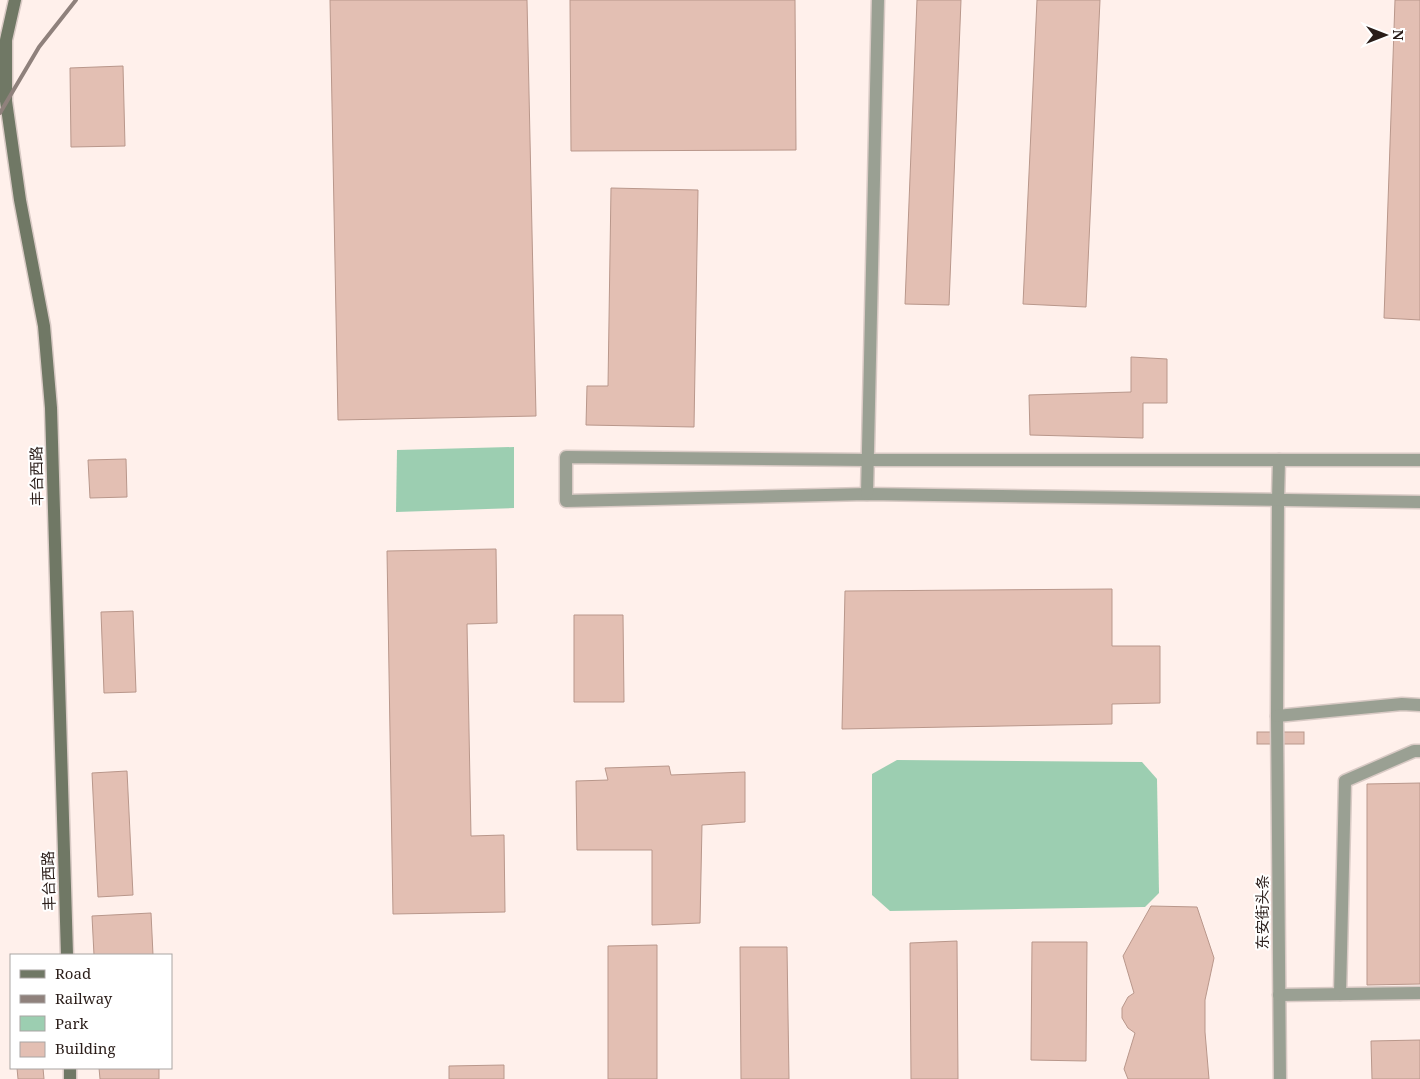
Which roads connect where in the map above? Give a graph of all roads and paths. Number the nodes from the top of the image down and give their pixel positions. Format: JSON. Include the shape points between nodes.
{"nodes":[{"id":1,"x":15,"y":0,"type":"edge"},
{"id":2,"x":878,"y":0,"type":"edge"},
{"id":3,"x":867,"y":460,"type":"junction"},
{"id":4,"x":1279,"y":460,"type":"junction"},
{"id":5,"x":1420,"y":460,"type":"edge"},
{"id":6,"x":867,"y":494,"type":"junction"},
{"id":7,"x":1278,"y":500,"type":"junction"},
{"id":8,"x":1420,"y":502,"type":"edge"},
{"id":9,"x":1420,"y":705,"type":"edge"},
{"id":10,"x":1277,"y":716,"type":"junction"},
{"id":11,"x":1420,"y":752,"type":"edge"},
{"id":12,"x":66,"y":954,"type":"edge"},
{"id":13,"x":1420,"y":993,"type":"edge"},
{"id":14,"x":1340,"y":994,"type":"junction"},
{"id":15,"x":1279,"y":995,"type":"junction"},
{"id":16,"x":1280,"y":1079,"type":"edge"}],
"edges":[{"from":1,"to":12,"type":"main road","name":"丰台西路","via":[[6,40],[6,101],[20,200],[44,326],[51,408]]},
{"from":2,"to":3,"type":"street"},
{"from":3,"to":4,"type":"street"},
{"from":3,"to":6,"type":"street"},
{"from":3,"to":6,"type":"street","via":[[566,457],[566,501]]},
{"from":4,"to":5,"type":"street"},
{"from":4,"to":7,"type":"street","name":"东安街头条"},
{"from":6,"to":7,"type":"street"},
{"from":7,"to":8,"type":"street"},
{"from":7,"to":10,"type":"street","name":"东安街头条"},
{"from":9,"to":10,"type":"street"},
{"from":10,"to":15,"type":"street","name":"东安街头条"},
{"from":11,"to":14,"type":"street","via":[[1414,751],[1345,781]]},
{"from":13,"to":14,"type":"street"},
{"from":14,"to":15,"type":"street"},
{"from":15,"to":16,"type":"street","name":"东安街头条"}]}
